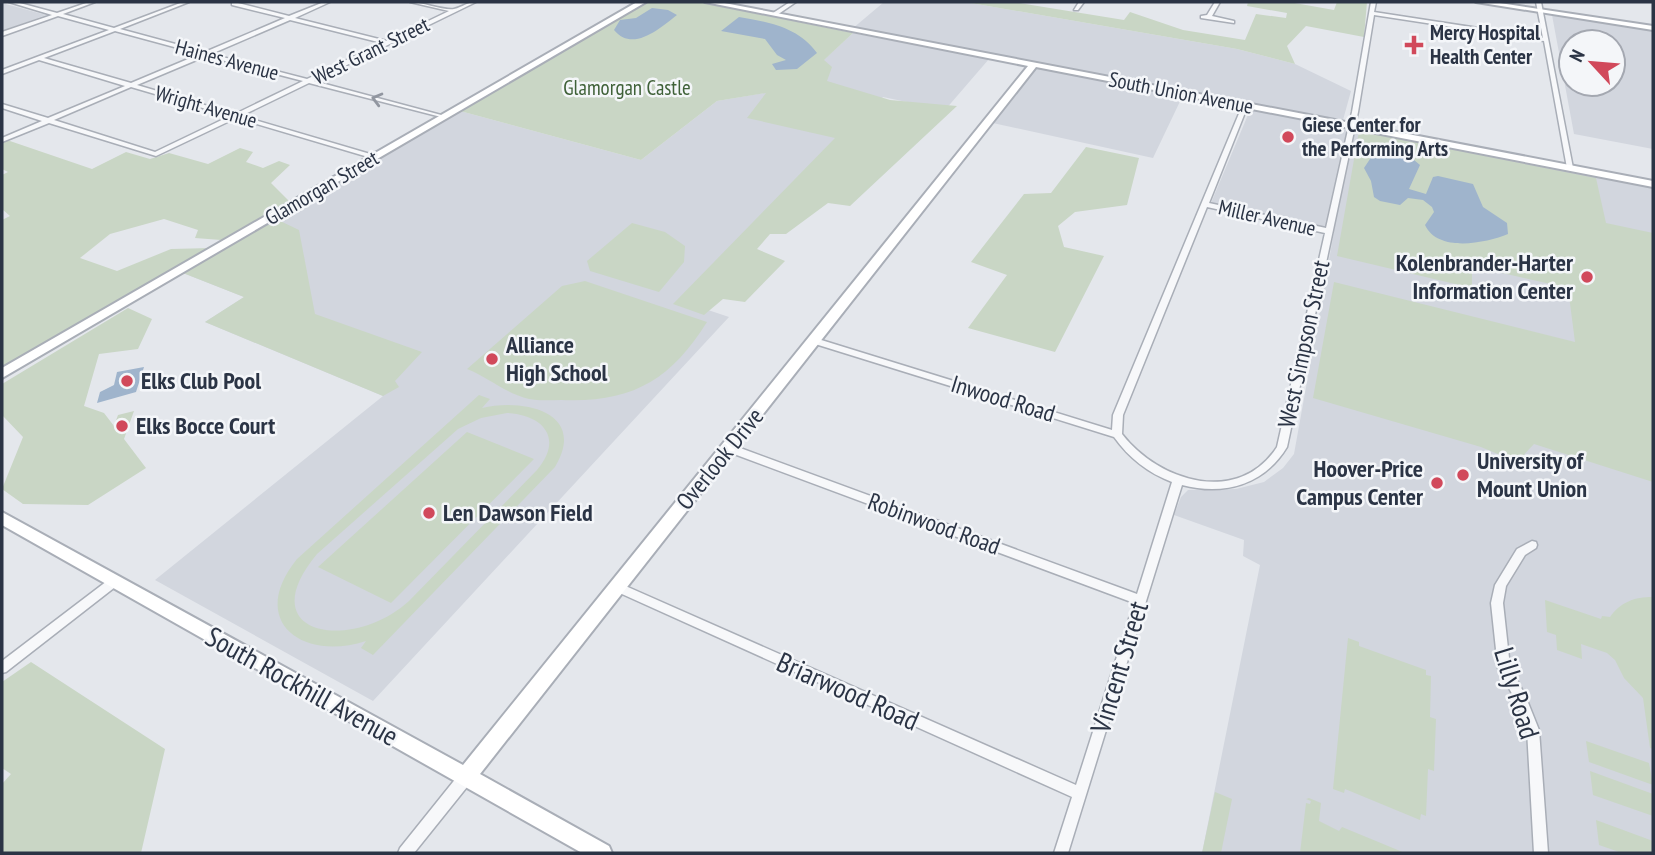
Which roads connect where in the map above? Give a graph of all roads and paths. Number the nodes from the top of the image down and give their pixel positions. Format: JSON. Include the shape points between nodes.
{"nodes":[{"id":1,"x":10,"y":2,"type":"edge"},
{"id":2,"x":93,"y":2,"type":"edge"},
{"id":3,"x":187,"y":2,"type":"edge"},
{"id":4,"x":328,"y":2,"type":"edge"},
{"id":5,"x":412,"y":2,"type":"edge"},
{"id":6,"x":473,"y":2,"type":"edge"},
{"id":7,"x":642,"y":2,"type":"edge"},
{"id":8,"x":709,"y":2,"type":"edge"},
{"id":9,"x":793,"y":2,"type":"edge"},
{"id":10,"x":1081,"y":2,"type":"edge"},
{"id":11,"x":1217,"y":2,"type":"edge"},
{"id":12,"x":1373,"y":2,"type":"edge"},
{"id":13,"x":1480,"y":2,"type":"edge"},
{"id":14,"x":234,"y":4,"type":"dead end"},
{"id":15,"x":1540,"y":6,"type":"edge"},
{"id":16,"x":1076,"y":9,"type":"dead end"},
{"id":17,"x":454,"y":11,"type":"junction"},
{"id":18,"x":1371,"y":13,"type":"junction"},
{"id":19,"x":57,"y":14,"type":"junction"},
{"id":20,"x":775,"y":14,"type":"junction"},
{"id":21,"x":287,"y":19,"type":"junction"},
{"id":22,"x":1232,"y":22,"type":"dead end"},
{"id":23,"x":1653,"y":28,"type":"edge"},
{"id":24,"x":114,"y":29,"type":"junction"},
{"id":25,"x":2,"y":34,"type":"edge"},
{"id":26,"x":1546,"y":40,"type":"junction"},
{"id":27,"x":388,"y":43,"type":"junction"},
{"id":28,"x":205,"y":54,"type":"junction"},
{"id":29,"x":38,"y":58,"type":"junction"},
{"id":30,"x":1034,"y":64,"type":"junction"},
{"id":31,"x":2,"y":72,"type":"edge"},
{"id":32,"x":309,"y":81,"type":"junction"},
{"id":33,"x":130,"y":85,"type":"junction"},
{"id":34,"x":1245,"y":105,"type":"junction"},
{"id":35,"x":2,"y":106,"type":"edge"},
{"id":36,"x":237,"y":116,"type":"junction"},
{"id":37,"x":443,"y":117,"type":"junction"},
{"id":38,"x":47,"y":121,"type":"junction"},
{"id":39,"x":1352,"y":126,"type":"junction"},
{"id":40,"x":2,"y":140,"type":"edge"},
{"id":41,"x":375,"y":157,"type":"junction"},
{"id":42,"x":1570,"y":168,"type":"junction"},
{"id":43,"x":1653,"y":184,"type":"edge"},
{"id":44,"x":1205,"y":204,"type":"junction"},
{"id":45,"x":1328,"y":232,"type":"junction"},
{"id":46,"x":815,"y":341,"type":"junction"},
{"id":47,"x":2,"y":374,"type":"edge"},
{"id":48,"x":1117,"y":435,"type":"junction"},
{"id":49,"x":729,"y":447,"type":"junction"},
{"id":50,"x":1178,"y":481,"type":"junction"},
{"id":51,"x":2,"y":518,"type":"edge"},
{"id":52,"x":1532,"y":545,"type":"dead end"},
{"id":53,"x":114,"y":581,"type":"junction"},
{"id":54,"x":617,"y":587,"type":"junction"},
{"id":55,"x":1140,"y":600,"type":"junction"},
{"id":56,"x":2,"y":668,"type":"edge"},
{"id":57,"x":466,"y":777,"type":"junction"},
{"id":58,"x":1080,"y":794,"type":"junction"},
{"id":59,"x":405,"y":853,"type":"edge"},
{"id":60,"x":602,"y":853,"type":"edge"},
{"id":61,"x":1061,"y":853,"type":"edge"},
{"id":62,"x":1541,"y":853,"type":"edge"}],
"edges":[{"from":1,"to":19,"type":"street","name":"Haines Avenue"},
{"from":2,"to":19,"type":"street"},
{"from":3,"to":24,"type":"street"},
{"from":4,"to":21,"type":"street"},
{"from":5,"to":17,"type":"street"},
{"from":6,"to":17,"type":"street","name":"West Grant Street"},
{"from":7,"to":37,"type":"street","name":"Glamorgan Street"},
{"from":8,"to":20,"type":"street","name":"South Union Avenue"},
{"from":9,"to":20,"type":"street"},
{"from":10,"to":16,"type":"street"},
{"from":11,"to":22,"type":"street","via":[[1211,17]]},
{"from":12,"to":18,"type":"street","name":"West Simpson Street"},
{"from":13,"to":15,"type":"street"},
{"from":14,"to":21,"type":"street"},
{"from":15,"to":23,"type":"street"},
{"from":15,"to":26,"type":"street"},
{"from":17,"to":27,"type":"street","name":"West Grant Street"},
{"from":18,"to":26,"type":"street"},
{"from":18,"to":39,"type":"street","name":"West Simpson Street"},
{"from":19,"to":24,"type":"street","name":"Haines Avenue"},
{"from":19,"to":25,"type":"street"},
{"from":20,"to":30,"type":"street","name":"South Union Avenue"},
{"from":21,"to":27,"type":"street"},
{"from":21,"to":28,"type":"street"},
{"from":24,"to":28,"type":"street","name":"Haines Avenue"},
{"from":24,"to":29,"type":"street"},
{"from":26,"to":42,"type":"street"},
{"from":27,"to":32,"type":"street","name":"West Grant Street"},
{"from":28,"to":32,"type":"street","name":"Haines Avenue"},
{"from":28,"to":33,"type":"street"},
{"from":29,"to":31,"type":"street"},
{"from":29,"to":33,"type":"street","name":"Wright Avenue"},
{"from":30,"to":34,"type":"street","name":"South Union Avenue"},
{"from":30,"to":46,"type":"street","name":"Overlook Drive"},
{"from":32,"to":36,"type":"street","name":"West Grant Street"},
{"from":37,"to":32,"type":"street","name":"Haines Avenue","one_way":true},
{"from":33,"to":36,"type":"street","name":"Wright Avenue"},
{"from":33,"to":38,"type":"street"},
{"from":34,"to":39,"type":"street","name":"South Union Avenue"},
{"from":34,"to":44,"type":"street"},
{"from":35,"to":38,"type":"street"},
{"from":36,"to":38,"type":"street","name":"West Grant Street","via":[[156,154]]},
{"from":36,"to":41,"type":"street","name":"Wright Avenue"},
{"from":37,"to":41,"type":"street","name":"Glamorgan Street"},
{"from":38,"to":40,"type":"street"},
{"from":39,"to":42,"type":"street","name":"South Union Avenue"},
{"from":39,"to":45,"type":"street","name":"West Simpson Street"},
{"from":41,"to":47,"type":"street","name":"Glamorgan Street"},
{"from":42,"to":43,"type":"street","name":"South Union Avenue"},
{"from":44,"to":45,"type":"street","name":"Miller Avenue"},
{"from":44,"to":48,"type":"street","via":[[1118,415]]},
{"from":45,"to":50,"type":"street","name":"West Simpson Street","via":[[1280,452],[1244,481],[1214,485]]},
{"from":46,"to":48,"type":"street","name":"Inwood Road"},
{"from":46,"to":49,"type":"street","name":"Overlook Drive"},
{"from":48,"to":50,"type":"street","name":"Inwood Road","via":[[1145,463]]},
{"from":49,"to":54,"type":"street","name":"Overlook Drive"},
{"from":49,"to":55,"type":"street","name":"Robinwood Road"},
{"from":50,"to":55,"type":"street","name":"Vincent Street"},
{"from":51,"to":53,"type":"street","name":"South Rockhill Avenue"},
{"from":52,"to":62,"type":"street","name":"Lilly Road","via":[[1521,552],[1501,585],[1497,603],[1504,668],[1533,730]]},
{"from":53,"to":56,"type":"street"},
{"from":53,"to":57,"type":"street","name":"South Rockhill Avenue"},
{"from":54,"to":57,"type":"street","name":"Overlook Drive"},
{"from":54,"to":58,"type":"street","name":"Briarwood Road"},
{"from":55,"to":58,"type":"street","name":"Vincent Street"},
{"from":57,"to":59,"type":"street","name":"Overlook Drive"},
{"from":57,"to":60,"type":"street","name":"South Rockhill Avenue"},
{"from":58,"to":61,"type":"street","name":"Vincent Street"}]}
